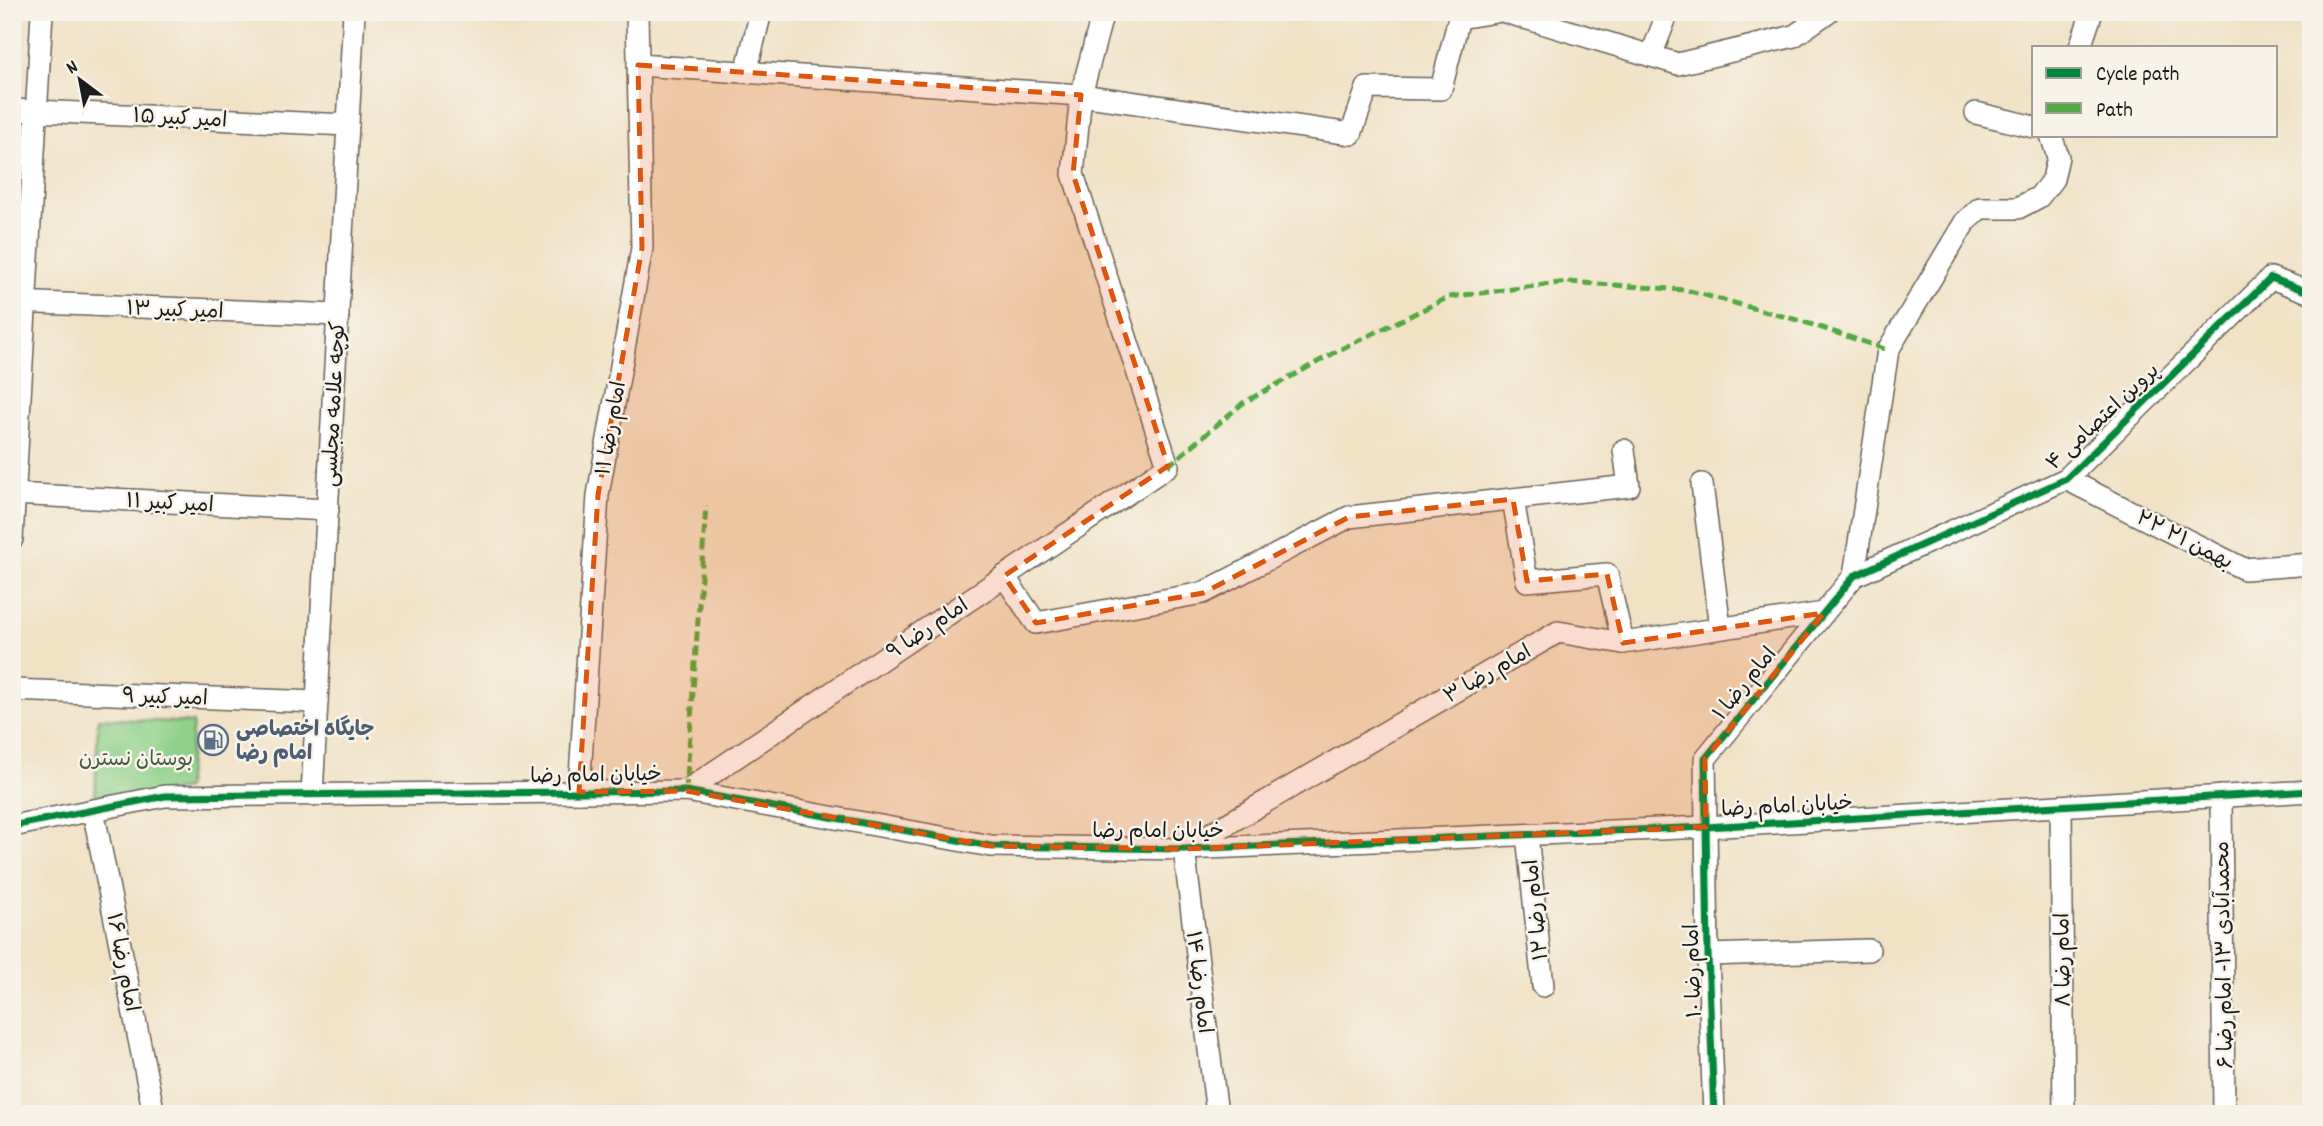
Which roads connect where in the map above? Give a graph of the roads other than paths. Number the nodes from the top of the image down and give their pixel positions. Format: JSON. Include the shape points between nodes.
{"nodes":[{"id":1,"x":42,"y":12,"type":"edge"},
{"id":2,"x":354,"y":12,"type":"edge"},
{"id":3,"x":637,"y":12,"type":"edge"},
{"id":4,"x":761,"y":12,"type":"edge"},
{"id":5,"x":1103,"y":12,"type":"edge"},
{"id":6,"x":1496,"y":12,"type":"edge"},
{"id":7,"x":1505,"y":12,"type":"edge"},
{"id":8,"x":1668,"y":12,"type":"edge"},
{"id":9,"x":1828,"y":12,"type":"edge"},
{"id":10,"x":2092,"y":12,"type":"edge"},
{"id":11,"x":1459,"y":15,"type":"edge"},
{"id":12,"x":2080,"y":46,"type":"edge"},
{"id":13,"x":1651,"y":56,"type":"junction"},
{"id":14,"x":638,"y":65,"type":"junction"},
{"id":15,"x":746,"y":72,"type":"junction"},
{"id":16,"x":1081,"y":95,"type":"junction"},
{"id":17,"x":12,"y":110,"type":"edge"},
{"id":18,"x":37,"y":111,"type":"junction"},
{"id":19,"x":1976,"y":113,"type":"dead end"},
{"id":20,"x":348,"y":125,"type":"junction"},
{"id":21,"x":2032,"y":127,"type":"edge"},
{"id":22,"x":2051,"y":136,"type":"edge"},
{"id":23,"x":2311,"y":293,"type":"edge"},
{"id":24,"x":19,"y":302,"type":"edge"},
{"id":25,"x":338,"y":316,"type":"junction"},
{"id":26,"x":1624,"y":450,"type":"dead end"},
{"id":27,"x":2066,"y":479,"type":"junction"},
{"id":28,"x":1702,"y":484,"type":"dead end"},
{"id":29,"x":14,"y":494,"type":"edge"},
{"id":30,"x":1513,"y":499,"type":"junction"},
{"id":31,"x":328,"y":510,"type":"junction"},
{"id":32,"x":12,"y":539,"type":"edge"},
{"id":33,"x":2311,"y":564,"type":"edge"},
{"id":34,"x":1004,"y":576,"type":"junction"},
{"id":35,"x":1854,"y":576,"type":"junction"},
{"id":36,"x":1824,"y":613,"type":"junction"},
{"id":37,"x":1720,"y":628,"type":"junction"},
{"id":38,"x":1623,"y":643,"type":"junction"},
{"id":39,"x":12,"y":690,"type":"edge"},
{"id":40,"x":317,"y":702,"type":"junction"},
{"id":41,"x":686,"y":791,"type":"junction"},
{"id":42,"x":2311,"y":791,"type":"edge"},
{"id":43,"x":579,"y":792,"type":"junction"},
{"id":44,"x":312,"y":795,"type":"junction"},
{"id":45,"x":2221,"y":796,"type":"junction"},
{"id":46,"x":2061,"y":806,"type":"junction"},
{"id":47,"x":93,"y":810,"type":"junction"},
{"id":48,"x":12,"y":826,"type":"edge"},
{"id":49,"x":1706,"y":827,"type":"junction"},
{"id":50,"x":1527,"y":835,"type":"junction"},
{"id":51,"x":1184,"y":849,"type":"junction"},
{"id":52,"x":1869,"y":950,"type":"dead end"},
{"id":53,"x":1708,"y":955,"type":"junction"},
{"id":54,"x":1543,"y":986,"type":"dead end"},
{"id":55,"x":155,"y":1114,"type":"edge"},
{"id":56,"x":1217,"y":1114,"type":"edge"},
{"id":57,"x":1714,"y":1114,"type":"edge"},
{"id":58,"x":2064,"y":1114,"type":"edge"},
{"id":59,"x":2224,"y":1114,"type":"edge"}],
"edges":[{"from":1,"to":18,"type":"street"},
{"from":2,"to":20,"type":"street","name":"کوچه علامه مجلسی"},
{"from":3,"to":14,"type":"street","name":"امام رضا ۱۱"},
{"from":4,"to":15,"type":"street"},
{"from":5,"to":16,"type":"street"},
{"from":6,"to":11,"type":"street"},
{"from":7,"to":13,"type":"street"},
{"from":8,"to":13,"type":"street"},
{"from":9,"to":13,"type":"street","via":[[1794,36],[1678,64]]},
{"from":10,"to":12,"type":"street"},
{"from":11,"to":16,"type":"street","via":[[1441,89],[1367,88],[1351,134]]},
{"from":14,"to":15,"type":"street"},
{"from":14,"to":43,"type":"street","name":"امام رضا ۱۱","via":[[642,248],[598,495]]},
{"from":15,"to":16,"type":"street"},
{"from":16,"to":34,"type":"street","name":"امام رضا ۹","via":[[1073,174],[1168,466]]},
{"from":17,"to":18,"type":"street","name":"امیر کبیر ۱۵"},
{"from":18,"to":20,"type":"street","name":"امیر کبیر ۱۵"},
{"from":18,"to":24,"type":"street"},
{"from":19,"to":21,"type":"street"},
{"from":20,"to":25,"type":"street","name":"کوچه علامه مجلسی"},
{"from":22,"to":35,"type":"street","via":[[2058,157],[2053,179],[2039,197],[2018,208],[1980,208],[1965,222],[1888,350]]},
{"from":23,"to":27,"type":"street","name":"پروین اعتصامی ۴","via":[[2271,278]]},
{"from":24,"to":25,"type":"street","name":"امیر کبیر ۱۳"},
{"from":24,"to":29,"type":"street"},
{"from":25,"to":31,"type":"street","name":"کوچه علامه مجلسی"},
{"from":26,"to":30,"type":"street","via":[[1629,486]]},
{"from":27,"to":33,"type":"street","name":"۲۲ بهمن ۲۱","via":[[2244,569]]},
{"from":27,"to":35,"type":"street","name":"پروین اعتصامی ۴"},
{"from":28,"to":37,"type":"street"},
{"from":29,"to":31,"type":"street","name":"امیر کبیر ۱۱"},
{"from":29,"to":32,"type":"street"},
{"from":30,"to":34,"type":"street","via":[[1349,517],[1203,593],[1036,623]]},
{"from":30,"to":38,"type":"street","via":[[1527,581],[1607,574]]},
{"from":31,"to":40,"type":"street","name":"کوچه علامه مجلسی"},
{"from":34,"to":41,"type":"street","name":"امام رضا ۹"},
{"from":35,"to":36,"type":"street","name":"امام رضا ۱"},
{"from":36,"to":37,"type":"street","name":"امام رضا ۳"},
{"from":36,"to":49,"type":"street","name":"امام رضا ۱","via":[[1705,759]]},
{"from":37,"to":38,"type":"street","name":"امام رضا ۳"},
{"from":38,"to":51,"type":"street","name":"امام رضا ۳","via":[[1558,632]]},
{"from":39,"to":40,"type":"street","name":"امیر کبیر ۹"},
{"from":40,"to":44,"type":"street","name":"کوچه علامه مجلسی"},
{"from":41,"to":43,"type":"street","name":"خیابان امام رضا"},
{"from":41,"to":51,"type":"street","name":"خیابان امام رضا","via":[[991,846]]},
{"from":42,"to":45,"type":"street","name":"خیابان امام رضا"},
{"from":43,"to":44,"type":"street","name":"خیابان امام رضا"},
{"from":44,"to":47,"type":"street","name":"خیابان امام رضا","via":[[165,796]]},
{"from":45,"to":46,"type":"street","name":"خیابان امام رضا"},
{"from":45,"to":59,"type":"street","name":"محمدآبادی ۱۳- امام رضا ۶"},
{"from":46,"to":49,"type":"street","name":"خیابان امام رضا"},
{"from":46,"to":58,"type":"street","name":"امام رضا ۸"},
{"from":47,"to":48,"type":"street","name":"خیابان امام رضا"},
{"from":47,"to":55,"type":"street","name":"امام رضا ۱۶"},
{"from":49,"to":50,"type":"street","name":"خیابان امام رضا"},
{"from":49,"to":53,"type":"street","name":"امام رضا ۱۰"},
{"from":50,"to":51,"type":"street","name":"خیابان امام رضا"},
{"from":50,"to":54,"type":"street","name":"امام رضا ۱۲"},
{"from":51,"to":56,"type":"street","name":"امام رضا ۱۴"},
{"from":52,"to":53,"type":"street"},
{"from":53,"to":57,"type":"street","name":"امام رضا ۱۰"}]}
